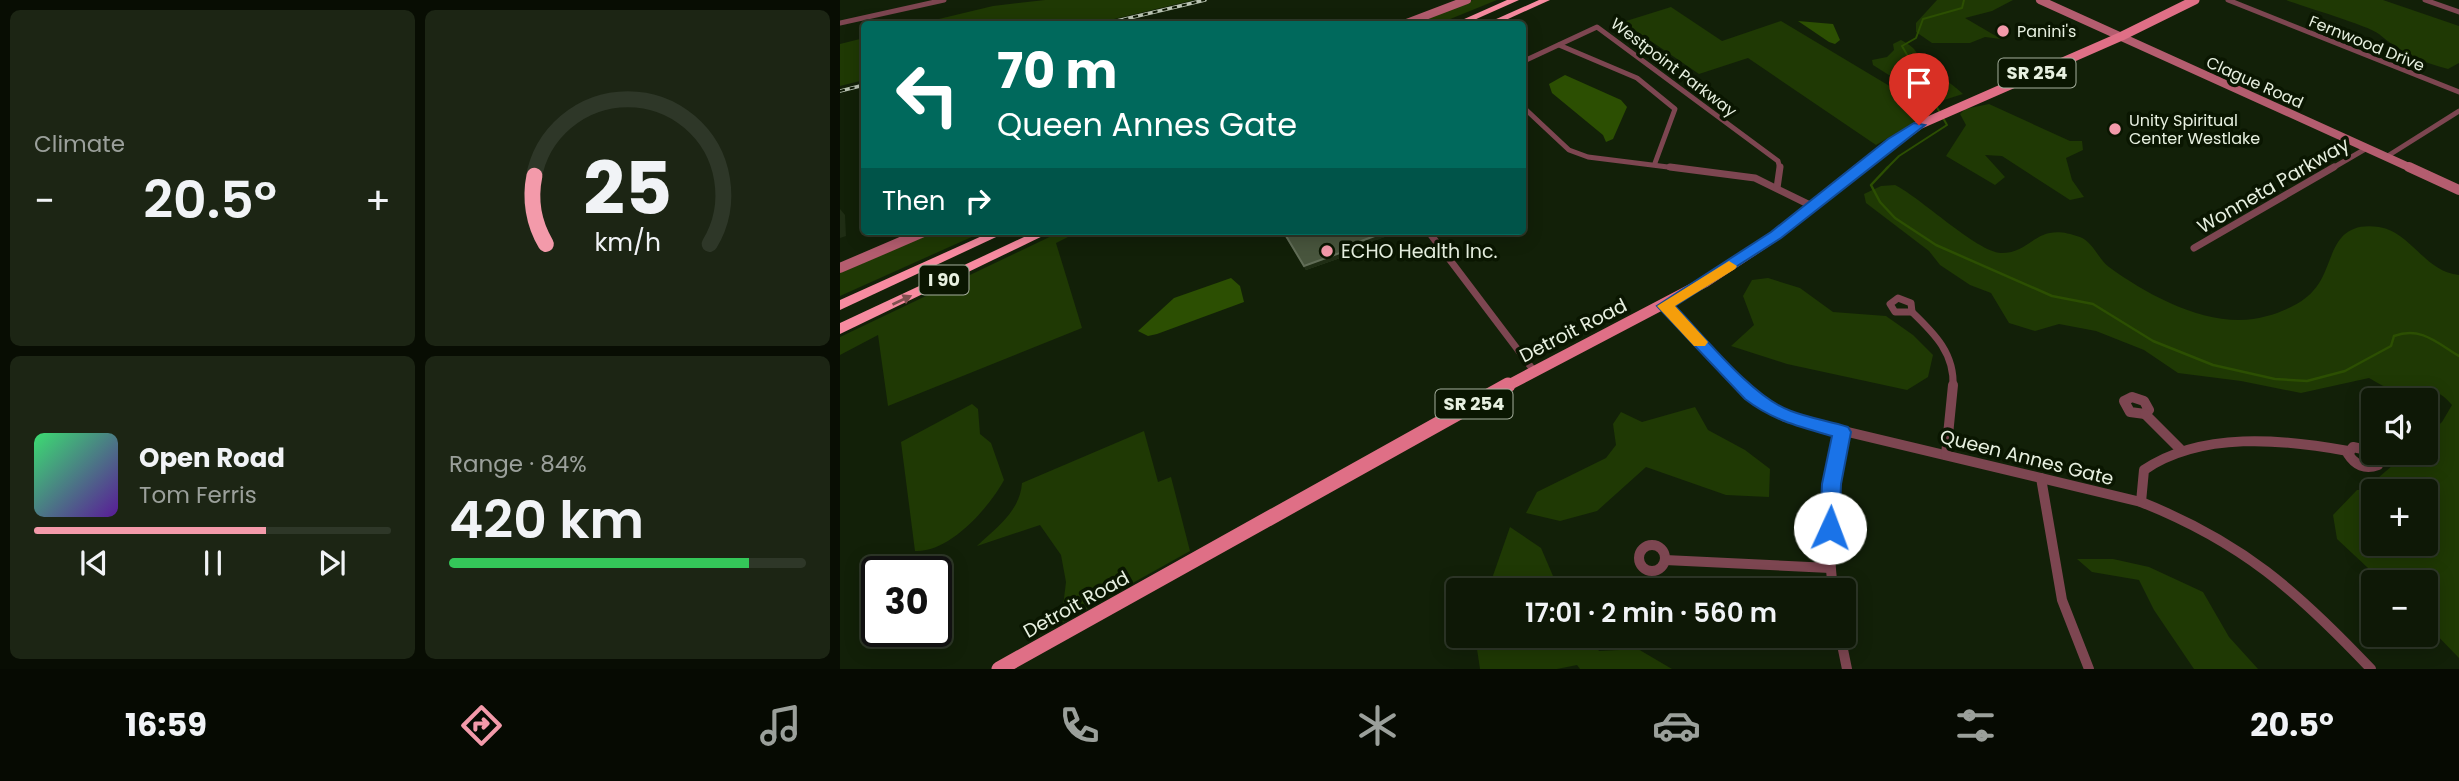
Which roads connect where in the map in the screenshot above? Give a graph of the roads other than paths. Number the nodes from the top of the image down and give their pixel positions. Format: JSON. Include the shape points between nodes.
{"nodes":[{"id":1,"x":944,"y":0,"type":"edge"},
{"id":2,"x":1467,"y":0,"type":"edge"},
{"id":3,"x":1515,"y":0,"type":"edge"},
{"id":4,"x":1546,"y":0,"type":"edge"},
{"id":5,"x":2040,"y":0,"type":"edge"},
{"id":6,"x":2194,"y":0,"type":"edge"},
{"id":7,"x":2228,"y":0,"type":"edge"},
{"id":8,"x":2425,"y":0,"type":"edge"},
{"id":9,"x":2459,"y":12,"type":"edge"},
{"id":10,"x":1412,"y":21,"type":"edge"},
{"id":11,"x":1465,"y":21,"type":"edge"},
{"id":12,"x":1497,"y":21,"type":"edge"},
{"id":13,"x":840,"y":23,"type":"edge"},
{"id":14,"x":2122,"y":36,"type":"junction"},
{"id":15,"x":1559,"y":45,"type":"junction"},
{"id":16,"x":1526,"y":60,"type":"edge"},
{"id":17,"x":2459,"y":92,"type":"edge"},
{"id":18,"x":1951,"y":109,"type":"joint"},
{"id":19,"x":1526,"y":110,"type":"edge"},
{"id":20,"x":2459,"y":111,"type":"edge"},
{"id":21,"x":2367,"y":148,"type":"junction"},
{"id":22,"x":2386,"y":157,"type":"junction"},
{"id":23,"x":1655,"y":163,"type":"junction"},
{"id":24,"x":1777,"y":188,"type":"junction"},
{"id":25,"x":2459,"y":190,"type":"edge"},
{"id":26,"x":1812,"y":206,"type":"junction"},
{"id":27,"x":917,"y":235,"type":"edge"},
{"id":28,"x":994,"y":235,"type":"edge"},
{"id":29,"x":1039,"y":235,"type":"edge"},
{"id":30,"x":1431,"y":235,"type":"edge"},
{"id":31,"x":2194,"y":248,"type":"dead end"},
{"id":32,"x":840,"y":268,"type":"edge"},
{"id":33,"x":840,"y":305,"type":"edge"},
{"id":34,"x":1665,"y":306,"type":"junction"},
{"id":35,"x":1912,"y":312,"type":"dead end"},
{"id":36,"x":840,"y":329,"type":"edge"},
{"id":37,"x":1534,"y":371,"type":"junction"},
{"id":38,"x":2145,"y":414,"type":"dead end"},
{"id":39,"x":1842,"y":432,"type":"junction"},
{"id":40,"x":2182,"y":451,"type":"junction"},
{"id":41,"x":2348,"y":451,"type":"dead end"},
{"id":42,"x":1946,"y":455,"type":"junction"},
{"id":43,"x":2041,"y":478,"type":"junction"},
{"id":44,"x":2141,"y":502,"type":"junction"},
{"id":45,"x":1665,"y":560,"type":"dead end"},
{"id":46,"x":1830,"y":568,"type":"junction"},
{"id":47,"x":1831,"y":578,"type":"edge"},
{"id":48,"x":1843,"y":648,"type":"edge"},
{"id":49,"x":999,"y":669,"type":"edge"},
{"id":50,"x":1847,"y":669,"type":"edge"},
{"id":51,"x":2088,"y":669,"type":"edge"},
{"id":52,"x":2371,"y":669,"type":"edge"}],
"edges":[{"from":1,"to":13,"type":"street"},
{"from":2,"to":10,"type":"main road"},
{"from":3,"to":11,"type":"highway"},
{"from":4,"to":12,"type":"highway"},
{"from":5,"to":14,"type":"main road","name":"Clague Road"},
{"from":6,"to":14,"type":"main road","name":"Detroit Road","number":"SR 254"},
{"from":7,"to":17,"type":"street","name":"Fernwood Drive"},
{"from":8,"to":9,"type":"street"},
{"from":14,"to":18,"type":"main road","name":"Detroit Road","number":"SR 254"},
{"from":14,"to":21,"type":"main road","name":"Clague Road"},
{"from":15,"to":16,"type":"street","name":"Westpoint Parkway"},
{"from":15,"to":23,"type":"street","via":[[1641,79],[1670,102],[1675,109]]},
{"from":15,"to":24,"type":"street","name":"Westpoint Parkway","via":[[1597,27],[1779,161],[1782,172]]},
{"from":18,"to":26,"type":"main road","name":"Detroit Road","number":"SR 254","via":[[1893,142]]},
{"from":19,"to":23,"type":"street","via":[[1569,150],[1588,157]]},
{"from":20,"to":22,"type":"street"},
{"from":21,"to":22,"type":"main road","name":"Clague Road"},
{"from":21,"to":31,"type":"street","name":"Wonneta Parkway"},
{"from":22,"to":25,"type":"main road","name":"Clague Road"},
{"from":23,"to":24,"type":"street","via":[[1755,178]]},
{"from":24,"to":26,"type":"street"},
{"from":26,"to":34,"type":"main road","name":"Detroit Road","number":"SR 254","via":[[1776,235]]},
{"from":27,"to":32,"type":"main road"},
{"from":28,"to":33,"type":"highway","number":"I 90"},
{"from":36,"to":29,"type":"highway","number":"I 90","one_way":true},
{"from":30,"to":37,"type":"street"},
{"from":34,"to":37,"type":"main road","name":"Detroit Road","number":"SR 254"},
{"from":34,"to":39,"type":"street","name":"Queen Annes Gate","via":[[1751,395],[1785,416]]},
{"from":35,"to":42,"type":"street","via":[[1940,337],[1951,356],[1954,379]]},
{"from":37,"to":49,"type":"main road","name":"Detroit Road","number":"SR 254"},
{"from":38,"to":40,"type":"street"},
{"from":39,"to":42,"type":"street","name":"Queen Annes Gate"},
{"from":39,"to":46,"type":"street","via":[[1831,484]]},
{"from":40,"to":41,"type":"street","via":[[2229,444]]},
{"from":40,"to":44,"type":"street","via":[[2144,470]]},
{"from":42,"to":43,"type":"street","name":"Queen Annes Gate"},
{"from":43,"to":44,"type":"street","name":"Queen Annes Gate"},
{"from":43,"to":51,"type":"street","via":[[2061,598]]},
{"from":44,"to":52,"type":"street","name":"Queen Annes Gate","via":[[2183,517],[2264,564],[2305,598]]},
{"from":45,"to":46,"type":"street"},
{"from":46,"to":47,"type":"street"},
{"from":48,"to":50,"type":"street"}]}
